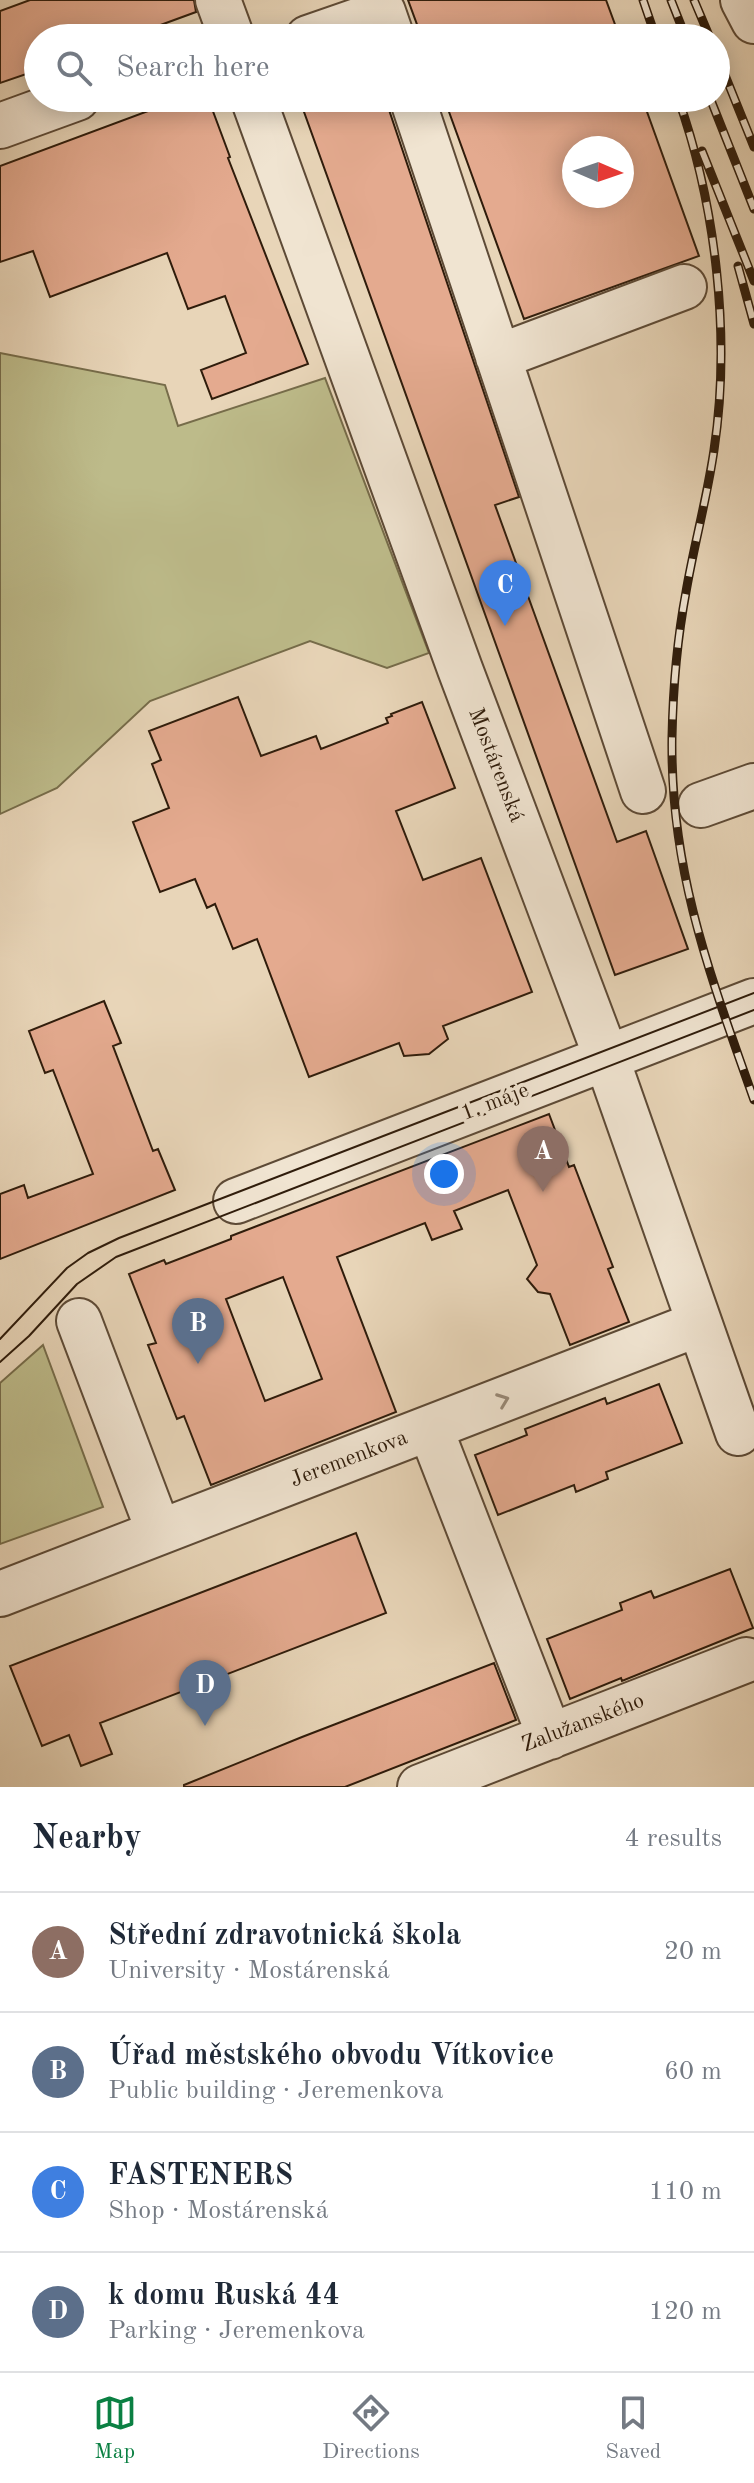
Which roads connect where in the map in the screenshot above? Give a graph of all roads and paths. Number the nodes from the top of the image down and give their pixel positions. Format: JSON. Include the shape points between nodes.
{"nodes":[{"id":1,"x":218,"y":0,"type":"edge"},
{"id":2,"x":743,"y":0,"type":"edge"},
{"id":3,"x":385,"y":17,"type":"edge"},
{"id":4,"x":754,"y":21,"type":"edge"},
{"id":5,"x":227,"y":24,"type":"edge"},
{"id":6,"x":359,"y":24,"type":"edge"},
{"id":7,"x":38,"y":112,"type":"edge"},
{"id":8,"x":258,"y":112,"type":"edge"},
{"id":9,"x":417,"y":112,"type":"edge"},
{"id":10,"x":0,"y":126,"type":"edge"},
{"id":11,"x":684,"y":287,"type":"dead end"},
{"id":12,"x":498,"y":357,"type":"junction"},
{"id":13,"x":754,"y":786,"type":"edge"},
{"id":14,"x":643,"y":791,"type":"dead end"},
{"id":15,"x":701,"y":805,"type":"dead end"},
{"id":16,"x":754,"y":1001,"type":"edge"},
{"id":17,"x":606,"y":1059,"type":"junction"},
{"id":18,"x":236,"y":1201,"type":"dead end"},
{"id":19,"x":79,"y":1321,"type":"dead end"},
{"id":20,"x":698,"y":1324,"type":"junction"},
{"id":21,"x":430,"y":1428,"type":"junction"},
{"id":22,"x":738,"y":1433,"type":"dead end"},
{"id":23,"x":159,"y":1532,"type":"junction"},
{"id":24,"x":0,"y":1594,"type":"edge"},
{"id":25,"x":746,"y":1660,"type":"dead end"},
{"id":26,"x":550,"y":1737,"type":"junction"},
{"id":27,"x":420,"y":1787,"type":"edge"}],
"edges":[{"from":1,"to":5,"type":"street"},
{"from":2,"to":4,"type":"street"},
{"from":3,"to":6,"type":"street"},
{"from":7,"to":10,"type":"street"},
{"from":8,"to":17,"type":"street","name":"Mostárenská"},
{"from":9,"to":12,"type":"street"},
{"from":11,"to":12,"type":"street"},
{"from":12,"to":14,"type":"street"},
{"from":13,"to":15,"type":"street"},
{"from":16,"to":17,"type":"street","name":"1. máje"},
{"from":17,"to":18,"type":"street","name":"1. máje"},
{"from":17,"to":20,"type":"street","name":"Mostárenská"},
{"from":19,"to":23,"type":"street"},
{"from":21,"to":20,"type":"street","name":"Jeremenkova","one_way":true},
{"from":20,"to":22,"type":"street","name":"Mostárenská"},
{"from":21,"to":23,"type":"street","name":"Jeremenkova"},
{"from":21,"to":26,"type":"street"},
{"from":23,"to":24,"type":"street","name":"Jeremenkova"},
{"from":25,"to":26,"type":"street","name":"Zalužanského"},
{"from":26,"to":27,"type":"street","name":"Zalužanského"}]}
